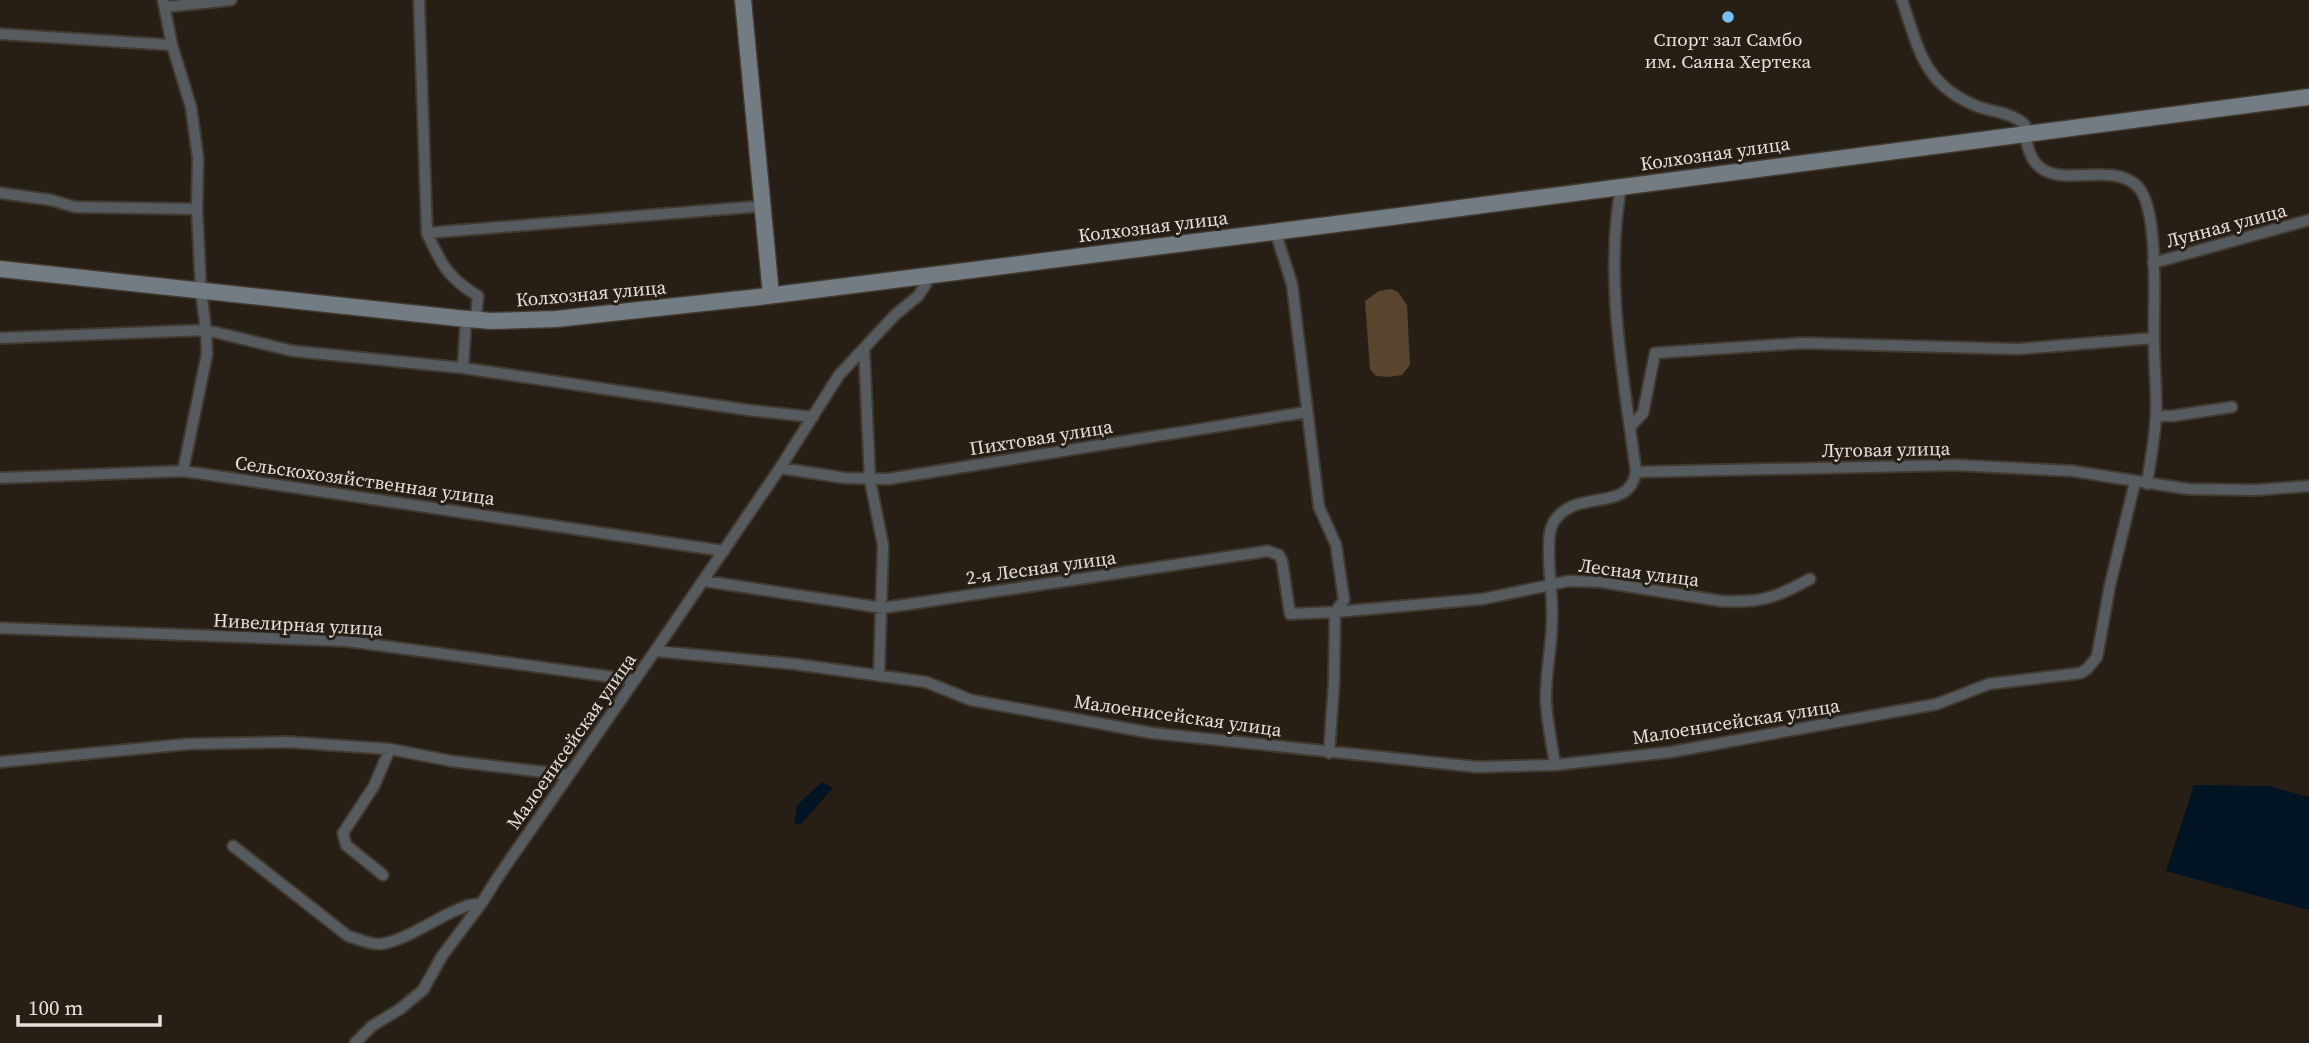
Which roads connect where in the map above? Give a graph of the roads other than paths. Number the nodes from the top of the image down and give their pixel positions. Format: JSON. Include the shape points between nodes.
{"nodes":[{"id":1,"x":231,"y":0,"type":"edge"},
{"id":2,"x":419,"y":0,"type":"edge"},
{"id":3,"x":743,"y":0,"type":"edge"},
{"id":4,"x":1902,"y":0,"type":"edge"},
{"id":5,"x":164,"y":3,"type":"edge"},
{"id":6,"x":0,"y":34,"type":"edge"},
{"id":7,"x":172,"y":45,"type":"junction"},
{"id":8,"x":2309,"y":97,"type":"edge"},
{"id":9,"x":2025,"y":133,"type":"junction"},
{"id":10,"x":1621,"y":187,"type":"junction"},
{"id":11,"x":0,"y":193,"type":"edge"},
{"id":12,"x":763,"y":206,"type":"junction"},
{"id":13,"x":197,"y":209,"type":"junction"},
{"id":14,"x":2309,"y":220,"type":"edge"},
{"id":15,"x":1275,"y":231,"type":"junction"},
{"id":16,"x":427,"y":233,"type":"junction"},
{"id":17,"x":2153,"y":263,"type":"junction"},
{"id":18,"x":0,"y":269,"type":"edge"},
{"id":19,"x":926,"y":275,"type":"junction"},
{"id":20,"x":201,"y":292,"type":"junction"},
{"id":21,"x":771,"y":295,"type":"junction"},
{"id":22,"x":471,"y":319,"type":"junction"},
{"id":23,"x":206,"y":330,"type":"junction"},
{"id":24,"x":0,"y":338,"type":"edge"},
{"id":25,"x":2154,"y":338,"type":"junction"},
{"id":26,"x":864,"y":348,"type":"junction"},
{"id":27,"x":463,"y":368,"type":"junction"},
{"id":28,"x":2232,"y":407,"type":"dead end"},
{"id":29,"x":1307,"y":412,"type":"junction"},
{"id":30,"x":2156,"y":416,"type":"junction"},
{"id":31,"x":813,"y":417,"type":"junction"},
{"id":32,"x":1630,"y":427,"type":"junction"},
{"id":33,"x":780,"y":468,"type":"junction"},
{"id":34,"x":183,"y":471,"type":"junction"},
{"id":35,"x":1636,"y":472,"type":"junction"},
{"id":36,"x":0,"y":478,"type":"edge"},
{"id":37,"x":870,"y":480,"type":"junction"},
{"id":38,"x":2135,"y":482,"type":"junction"},
{"id":39,"x":2147,"y":484,"type":"junction"},
{"id":40,"x":2309,"y":486,"type":"edge"},
{"id":41,"x":724,"y":551,"type":"junction"},
{"id":42,"x":1810,"y":579,"type":"dead end"},
{"id":43,"x":704,"y":581,"type":"junction"},
{"id":44,"x":1549,"y":584,"type":"junction"},
{"id":45,"x":883,"y":608,"type":"junction"},
{"id":46,"x":1335,"y":612,"type":"junction"},
{"id":47,"x":0,"y":628,"type":"edge"},
{"id":48,"x":655,"y":651,"type":"junction"},
{"id":49,"x":879,"y":676,"type":"junction"},
{"id":50,"x":635,"y":680,"type":"junction"},
{"id":51,"x":390,"y":749,"type":"junction"},
{"id":52,"x":1329,"y":753,"type":"junction"},
{"id":53,"x":0,"y":762,"type":"edge"},
{"id":54,"x":1555,"y":765,"type":"junction"},
{"id":55,"x":569,"y":775,"type":"junction"},
{"id":56,"x":233,"y":846,"type":"dead end"},
{"id":57,"x":383,"y":874,"type":"dead end"},
{"id":58,"x":481,"y":904,"type":"junction"},
{"id":59,"x":355,"y":1043,"type":"edge"}],
"edges":[{"from":1,"to":5,"type":"street"},
{"from":2,"to":16,"type":"street"},
{"from":3,"to":12,"type":"main road"},
{"from":4,"to":9,"type":"street","via":[[1935,79],[1950,93],[2019,119]]},
{"from":5,"to":7,"type":"street"},
{"from":6,"to":7,"type":"street"},
{"from":7,"to":13,"type":"street","via":[[191,107],[198,158]]},
{"from":8,"to":9,"type":"main road","name":"Колхозная улица"},
{"from":9,"to":10,"type":"main road","name":"Колхозная улица"},
{"from":9,"to":17,"type":"street","via":[[2035,163],[2045,171],[2123,178],[2138,187],[2147,204]]},
{"from":10,"to":15,"type":"main road","name":"Колхозная улица"},
{"from":10,"to":32,"type":"street","via":[[1614,223],[1615,288]]},
{"from":11,"to":13,"type":"street","via":[[75,208]]},
{"from":12,"to":16,"type":"street"},
{"from":12,"to":21,"type":"main road"},
{"from":13,"to":20,"type":"street"},
{"from":14,"to":17,"type":"street","name":"Лунная улица"},
{"from":15,"to":19,"type":"main road","name":"Колхозная улица"},
{"from":15,"to":29,"type":"street","via":[[1292,284]]},
{"from":16,"to":22,"type":"street","via":[[440,262],[458,284],[478,296]]},
{"from":17,"to":25,"type":"street"},
{"from":18,"to":20,"type":"main road","name":"Колхозная улица"},
{"from":19,"to":21,"type":"main road","name":"Колхозная улица"},
{"from":19,"to":26,"type":"street","via":[[918,296]]},
{"from":20,"to":22,"type":"main road","name":"Колхозная улица"},
{"from":20,"to":23,"type":"street"},
{"from":21,"to":22,"type":"main road","name":"Колхозная улица","via":[[556,319]]},
{"from":22,"to":27,"type":"street"},
{"from":23,"to":24,"type":"street"},
{"from":23,"to":27,"type":"street","via":[[293,351]]},
{"from":23,"to":34,"type":"street","via":[[207,354]]},
{"from":25,"to":30,"type":"street"},
{"from":25,"to":32,"type":"street","via":[[2018,349],[1803,343],[1655,353],[1643,413]]},
{"from":26,"to":31,"type":"street","via":[[839,374]]},
{"from":26,"to":37,"type":"street"},
{"from":27,"to":31,"type":"street"},
{"from":28,"to":30,"type":"street"},
{"from":29,"to":37,"type":"street","name":"Пихтовая улица"},
{"from":29,"to":46,"type":"street","via":[[1319,507],[1336,545],[1342,574],[1344,600]]},
{"from":30,"to":39,"type":"street"},
{"from":31,"to":33,"type":"street"},
{"from":32,"to":35,"type":"street"},
{"from":33,"to":37,"type":"street","name":"Пихтовая улица"},
{"from":33,"to":41,"type":"street"},
{"from":34,"to":36,"type":"street","name":"Сельскохозяйственная улица"},
{"from":34,"to":41,"type":"street","name":"Сельскохозяйственная улица"},
{"from":35,"to":38,"type":"street","name":"Луговая улица","via":[[1955,465],[2072,471]]},
{"from":35,"to":44,"type":"street","via":[[1630,490],[1622,495],[1576,503],[1552,523]]},
{"from":37,"to":45,"type":"street","via":[[883,545]]},
{"from":38,"to":39,"type":"street","name":"Луговая улица"},
{"from":38,"to":54,"type":"street","name":"Малоенисейская улица","via":[[2097,657],[2081,673],[1989,684],[1937,704],[1671,752]]},
{"from":39,"to":40,"type":"street","name":"Луговая улица","via":[[2256,490]]},
{"from":41,"to":43,"type":"street"},
{"from":42,"to":44,"type":"street","name":"Лесная улица","via":[[1775,597],[1741,602],[1601,582]]},
{"from":43,"to":45,"type":"street","name":"2-я Лесная улица"},
{"from":43,"to":48,"type":"street"},
{"from":44,"to":46,"type":"street","name":"Лесная улица","via":[[1483,599]]},
{"from":44,"to":54,"type":"street","via":[[1552,620],[1546,701]]},
{"from":45,"to":46,"type":"street","name":"2-я Лесная улица","via":[[1268,551],[1282,561],[1290,614]]},
{"from":45,"to":49,"type":"street"},
{"from":46,"to":52,"type":"street"},
{"from":47,"to":50,"type":"street","name":"Нивелирная улица","via":[[347,641]]},
{"from":48,"to":49,"type":"street","name":"Малоенисейская улица"},
{"from":48,"to":50,"type":"street","name":"Малоенисейская улица"},
{"from":49,"to":52,"type":"street","name":"Малоенисейская улица","via":[[926,682],[971,700],[1152,733]]},
{"from":50,"to":55,"type":"street","name":"Малоенисейская улица"},
{"from":51,"to":53,"type":"street","via":[[288,742],[188,744]]},
{"from":51,"to":55,"type":"street"},
{"from":51,"to":57,"type":"street","via":[[374,786],[343,833],[346,845]]},
{"from":52,"to":54,"type":"street","name":"Малоенисейская улица","via":[[1477,767]]},
{"from":55,"to":58,"type":"street","name":"Малоенисейская улица"},
{"from":56,"to":58,"type":"street","via":[[348,936],[364,942],[394,941],[461,908]]},
{"from":58,"to":59,"type":"street","name":"Малоенисейская улица","via":[[442,956],[424,990]]}]}
